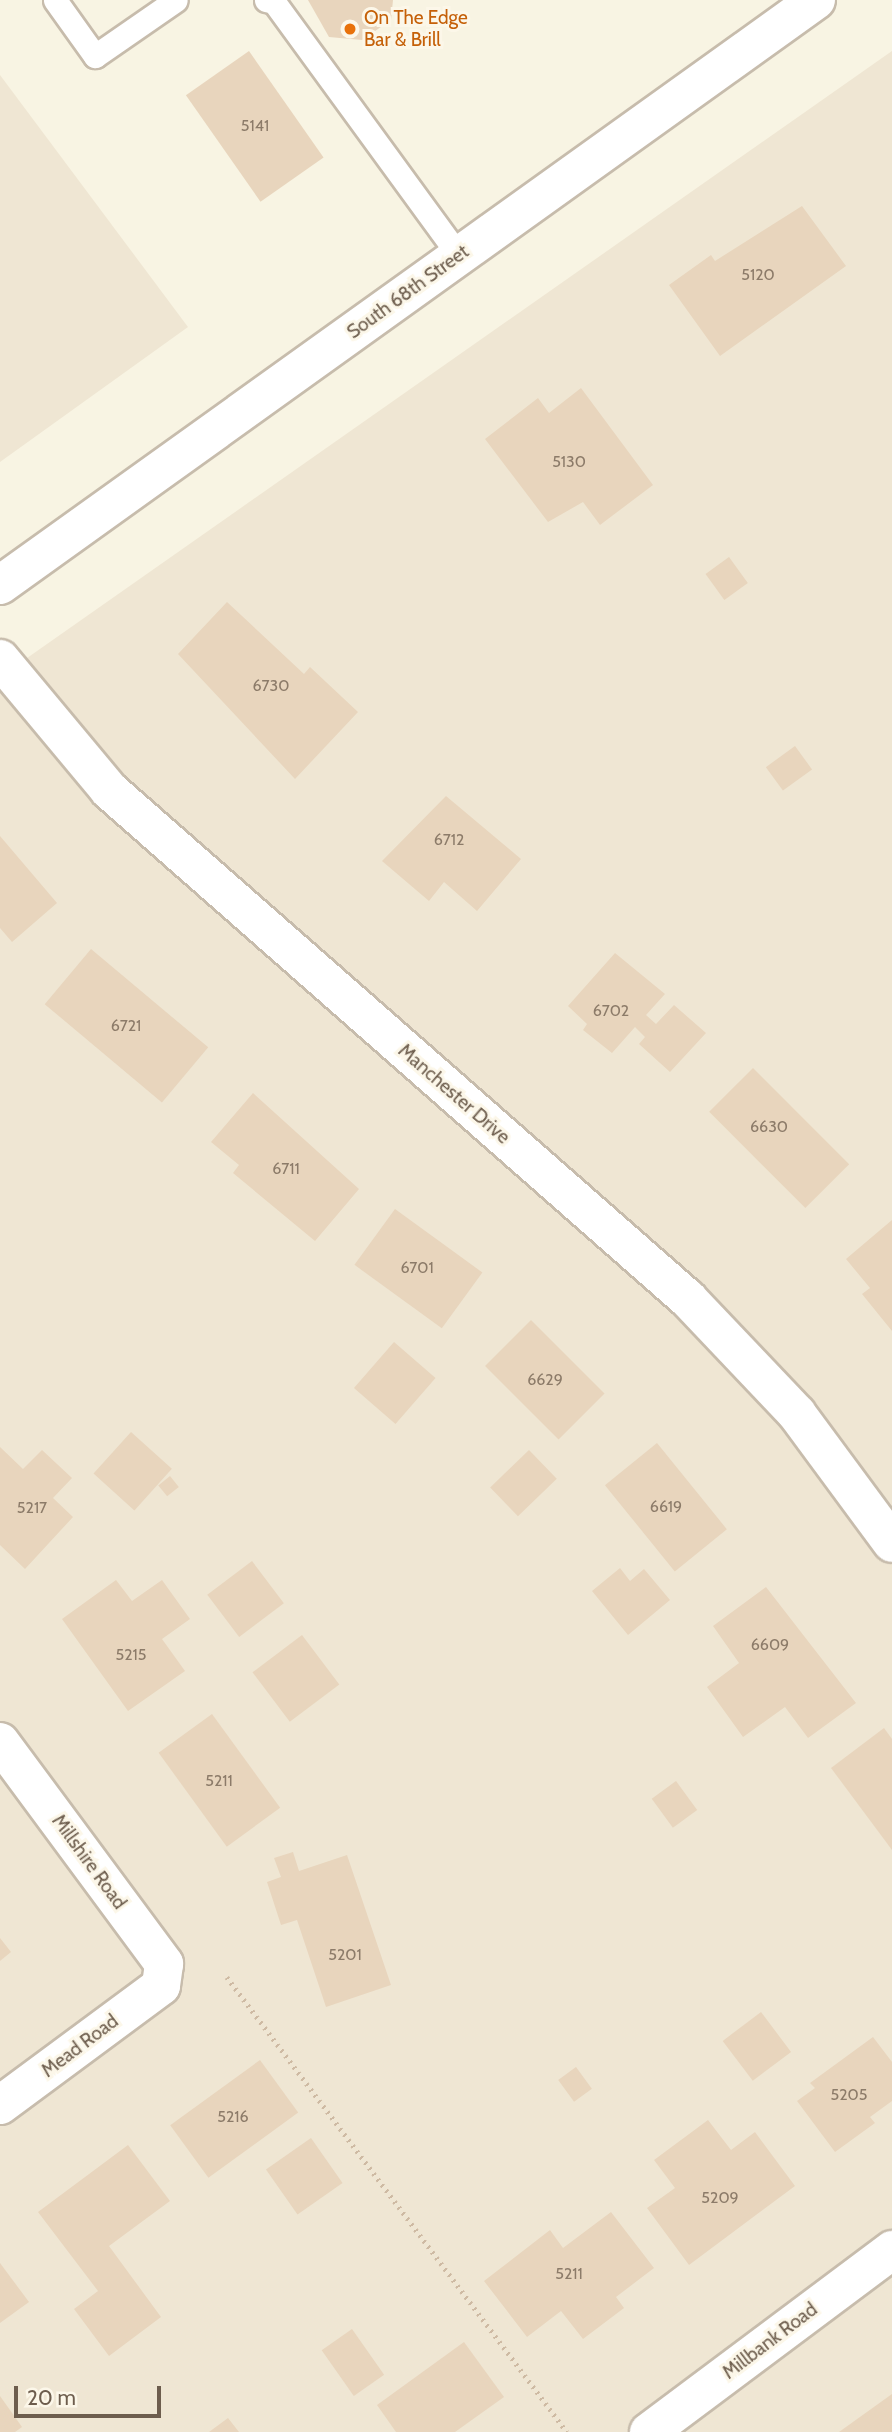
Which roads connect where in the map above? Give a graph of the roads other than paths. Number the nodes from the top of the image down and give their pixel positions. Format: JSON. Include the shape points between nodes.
{"nodes":[{"id":1,"x":55,"y":0,"type":"edge"},
{"id":2,"x":176,"y":0,"type":"edge"},
{"id":3,"x":267,"y":0,"type":"edge"},
{"id":4,"x":816,"y":0,"type":"edge"},
{"id":5,"x":459,"y":256,"type":"junction"},
{"id":6,"x":0,"y":585,"type":"edge"},
{"id":7,"x":0,"y":659,"type":"edge"},
{"id":8,"x":892,"y":1543,"type":"edge"},
{"id":9,"x":0,"y":1742,"type":"edge"},
{"id":10,"x":161,"y":1986,"type":"joint"},
{"id":11,"x":0,"y":2105,"type":"edge"},
{"id":12,"x":892,"y":2250,"type":"edge"},
{"id":13,"x":649,"y":2432,"type":"edge"}],
"edges":[{"from":1,"to":2,"type":"lane","via":[[95,57]]},
{"from":3,"to":5,"type":"lane","via":[[274,2]]},
{"from":4,"to":5,"type":"street","name":"South 68th Street"},
{"from":5,"to":6,"type":"street","name":"South 68th Street"},
{"from":7,"to":8,"type":"street","name":"Manchester Drive","via":[[109,790],[688,1300],[797,1413]]},
{"from":9,"to":10,"type":"street","name":"Millshire Road","via":[[164,1964]]},
{"from":10,"to":11,"type":"street","name":"Mead Road"},
{"from":12,"to":13,"type":"street","name":"Millbank Road"}]}
